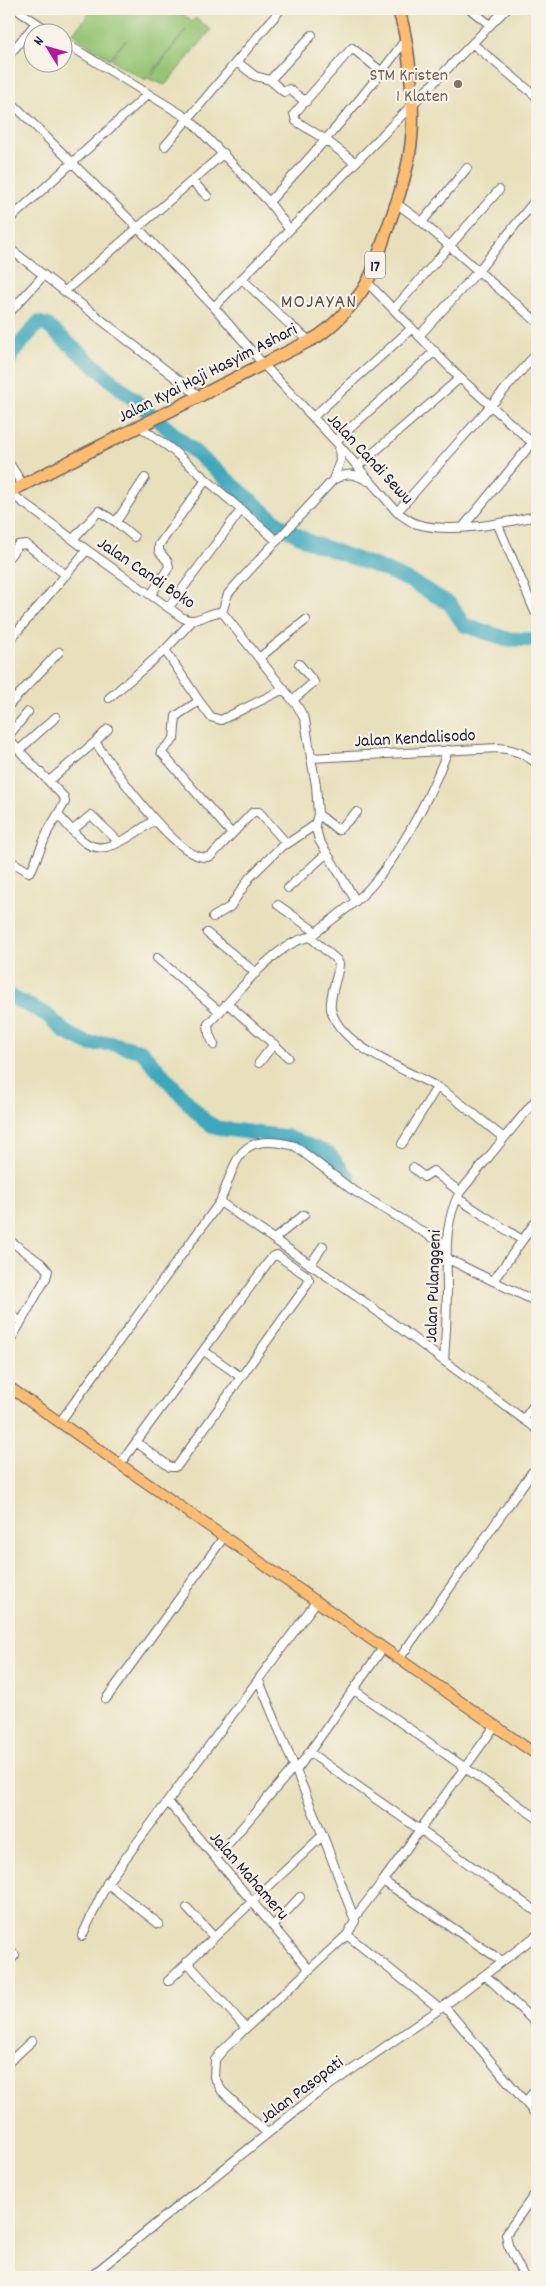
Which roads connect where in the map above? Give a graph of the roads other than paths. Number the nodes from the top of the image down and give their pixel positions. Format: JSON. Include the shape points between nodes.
{"nodes":[{"id":1,"x":16,"y":9,"type":"edge"},
{"id":2,"x":281,"y":9,"type":"edge"},
{"id":3,"x":398,"y":9,"type":"edge"},
{"id":4,"x":470,"y":9,"type":"edge"},
{"id":5,"x":506,"y":9,"type":"edge"},
{"id":6,"x":26,"y":11,"type":"edge"},
{"id":7,"x":35,"y":22,"type":"edge"},
{"id":8,"x":490,"y":25,"type":"junction"},
{"id":9,"x":312,"y":35,"type":"dead end"},
{"id":10,"x":22,"y":40,"type":"edge"},
{"id":11,"x":406,"y":40,"type":"junction"},
{"id":12,"x":473,"y":44,"type":"junction"},
{"id":13,"x":72,"y":46,"type":"edge"},
{"id":14,"x":9,"y":55,"type":"edge"},
{"id":15,"x":237,"y":62,"type":"junction"},
{"id":16,"x":382,"y":72,"type":"junction"},
{"id":17,"x":270,"y":80,"type":"junction"},
{"id":18,"x":148,"y":94,"type":"junction"},
{"id":19,"x":537,"y":97,"type":"edge"},
{"id":20,"x":9,"y":100,"type":"edge"},
{"id":21,"x":306,"y":102,"type":"junction"},
{"id":22,"x":412,"y":104,"type":"junction"},
{"id":23,"x":189,"y":119,"type":"junction"},
{"id":24,"x":326,"y":140,"type":"junction"},
{"id":25,"x":165,"y":146,"type":"dead end"},
{"id":26,"x":224,"y":153,"type":"junction"},
{"id":27,"x":354,"y":162,"type":"junction"},
{"id":28,"x":72,"y":163,"type":"junction"},
{"id":29,"x":467,"y":168,"type":"dead end"},
{"id":30,"x":192,"y":181,"type":"junction"},
{"id":31,"x":499,"y":190,"type":"dead end"},
{"id":32,"x":207,"y":196,"type":"dead end"},
{"id":33,"x":269,"y":202,"type":"junction"},
{"id":34,"x":533,"y":203,"type":"dead end"},
{"id":35,"x":397,"y":204,"type":"junction"},
{"id":36,"x":9,"y":220,"type":"edge"},
{"id":37,"x":422,"y":222,"type":"junction"},
{"id":38,"x":138,"y":228,"type":"junction"},
{"id":39,"x":289,"y":229,"type":"junction"},
{"id":40,"x":450,"y":247,"type":"junction"},
{"id":41,"x":9,"y":248,"type":"edge"},
{"id":42,"x":479,"y":270,"type":"junction"},
{"id":43,"x":43,"y":276,"type":"junction"},
{"id":44,"x":242,"y":279,"type":"junction"},
{"id":45,"x":367,"y":282,"type":"junction"},
{"id":46,"x":65,"y":291,"type":"junction"},
{"id":47,"x":214,"y":307,"type":"junction"},
{"id":48,"x":394,"y":309,"type":"junction"},
{"id":49,"x":9,"y":313,"type":"edge"},
{"id":50,"x":537,"y":322,"type":"edge"},
{"id":51,"x":412,"y":328,"type":"junction"},
{"id":52,"x":419,"y":336,"type":"junction"},
{"id":53,"x":310,"y":340,"type":"junction"},
{"id":54,"x":435,"y":351,"type":"junction"},
{"id":55,"x":537,"y":352,"type":"edge"},
{"id":56,"x":263,"y":364,"type":"junction"},
{"id":57,"x":460,"y":378,"type":"junction"},
{"id":58,"x":199,"y":396,"type":"junction"},
{"id":59,"x":491,"y":406,"type":"junction"},
{"id":60,"x":313,"y":417,"type":"junction"},
{"id":61,"x":139,"y":426,"type":"junction"},
{"id":62,"x":338,"y":443,"type":"junction"},
{"id":63,"x":536,"y":446,"type":"edge"},
{"id":64,"x":9,"y":463,"type":"edge"},
{"id":65,"x":358,"y":466,"type":"junction"},
{"id":66,"x":144,"y":478,"type":"dead end"},
{"id":67,"x":206,"y":480,"type":"junction"},
{"id":68,"x":333,"y":480,"type":"junction"},
{"id":69,"x":22,"y":485,"type":"junction"},
{"id":70,"x":373,"y":485,"type":"junction"},
{"id":71,"x":9,"y":492,"type":"edge"},
{"id":72,"x":241,"y":510,"type":"junction"},
{"id":73,"x":397,"y":512,"type":"junction"},
{"id":74,"x":537,"y":516,"type":"edge"},
{"id":75,"x":116,"y":522,"type":"junction"},
{"id":76,"x":498,"y":525,"type":"junction"},
{"id":77,"x":463,"y":527,"type":"junction"},
{"id":78,"x":134,"y":537,"type":"dead end"},
{"id":79,"x":280,"y":538,"type":"junction"},
{"id":80,"x":73,"y":539,"type":"junction"},
{"id":81,"x":87,"y":550,"type":"junction"},
{"id":82,"x":9,"y":557,"type":"edge"},
{"id":83,"x":66,"y":575,"type":"junction"},
{"id":84,"x":151,"y":595,"type":"junction"},
{"id":85,"x":169,"y":607,"type":"junction"},
{"id":86,"x":222,"y":612,"type":"junction"},
{"id":87,"x":535,"y":612,"type":"dead end"},
{"id":88,"x":306,"y":620,"type":"dead end"},
{"id":89,"x":192,"y":621,"type":"junction"},
{"id":90,"x":9,"y":641,"type":"edge"},
{"id":91,"x":165,"y":650,"type":"junction"},
{"id":92,"x":59,"y":652,"type":"dead end"},
{"id":93,"x":259,"y":658,"type":"junction"},
{"id":94,"x":299,"y":664,"type":"dead end"},
{"id":95,"x":284,"y":689,"type":"junction"},
{"id":96,"x":109,"y":698,"type":"dead end"},
{"id":97,"x":293,"y":700,"type":"junction"},
{"id":98,"x":199,"y":702,"type":"junction"},
{"id":99,"x":9,"y":706,"type":"edge"},
{"id":100,"x":28,"y":712,"type":"dead end"},
{"id":101,"x":56,"y":718,"type":"dead end"},
{"id":102,"x":108,"y":729,"type":"dead end"},
{"id":103,"x":9,"y":740,"type":"edge"},
{"id":104,"x":95,"y":742,"type":"junction"},
{"id":105,"x":19,"y":750,"type":"junction"},
{"id":106,"x":448,"y":750,"type":"junction"},
{"id":107,"x":311,"y":758,"type":"junction"},
{"id":108,"x":537,"y":764,"type":"edge"},
{"id":109,"x":49,"y":781,"type":"junction"},
{"id":110,"x":357,"y":812,"type":"dead end"},
{"id":111,"x":318,"y":814,"type":"junction"},
{"id":112,"x":58,"y":816,"type":"junction"},
{"id":113,"x":155,"y":820,"type":"junction"},
{"id":114,"x":315,"y":825,"type":"junction"},
{"id":115,"x":73,"y":830,"type":"junction"},
{"id":116,"x":232,"y":834,"type":"junction"},
{"id":117,"x":119,"y":842,"type":"junction"},
{"id":118,"x":285,"y":843,"type":"junction"},
{"id":119,"x":327,"y":853,"type":"junction"},
{"id":120,"x":9,"y":864,"type":"edge"},
{"id":121,"x":288,"y":888,"type":"dead end"},
{"id":122,"x":356,"y":901,"type":"junction"},
{"id":123,"x":278,"y":905,"type":"dead end"},
{"id":124,"x":213,"y":917,"type":"dead end"},
{"id":125,"x":208,"y":933,"type":"dead end"},
{"id":126,"x":313,"y":935,"type":"junction"},
{"id":127,"x":157,"y":958,"type":"dead end"},
{"id":128,"x":256,"y":973,"type":"junction"},
{"id":129,"x":228,"y":1004,"type":"junction"},
{"id":130,"x":220,"y":1012,"type":"junction"},
{"id":131,"x":274,"y":1044,"type":"junction"},
{"id":132,"x":214,"y":1045,"type":"dead end"},
{"id":133,"x":288,"y":1057,"type":"dead end"},
{"id":134,"x":259,"y":1063,"type":"dead end"},
{"id":135,"x":437,"y":1087,"type":"junction"},
{"id":136,"x":537,"y":1098,"type":"edge"},
{"id":137,"x":504,"y":1138,"type":"junction"},
{"id":138,"x":402,"y":1144,"type":"dead end"},
{"id":139,"x":413,"y":1168,"type":"dead end"},
{"id":140,"x":459,"y":1195,"type":"junction"},
{"id":141,"x":220,"y":1202,"type":"junction"},
{"id":142,"x":304,"y":1215,"type":"dead end"},
{"id":143,"x":537,"y":1220,"type":"edge"},
{"id":144,"x":274,"y":1239,"type":"junction"},
{"id":145,"x":9,"y":1240,"type":"edge"},
{"id":146,"x":522,"y":1240,"type":"junction"},
{"id":147,"x":324,"y":1246,"type":"dead end"},
{"id":148,"x":446,"y":1253,"type":"junction"},
{"id":149,"x":310,"y":1265,"type":"junction"},
{"id":150,"x":495,"y":1277,"type":"junction"},
{"id":151,"x":537,"y":1302,"type":"edge"},
{"id":152,"x":9,"y":1313,"type":"edge"},
{"id":153,"x":21,"y":1322,"type":"junction"},
{"id":154,"x":9,"y":1343,"type":"edge"},
{"id":155,"x":204,"y":1351,"type":"junction"},
{"id":156,"x":444,"y":1361,"type":"junction"},
{"id":157,"x":242,"y":1376,"type":"junction"},
{"id":158,"x":9,"y":1386,"type":"edge"},
{"id":159,"x":537,"y":1401,"type":"edge"},
{"id":160,"x":524,"y":1419,"type":"junction"},
{"id":161,"x":60,"y":1422,"type":"junction"},
{"id":162,"x":537,"y":1429,"type":"edge"},
{"id":163,"x":136,"y":1442,"type":"junction"},
{"id":164,"x":120,"y":1464,"type":"junction"},
{"id":165,"x":532,"y":1472,"type":"dead end"},
{"id":166,"x":224,"y":1537,"type":"junction"},
{"id":167,"x":316,"y":1602,"type":"junction"},
{"id":168,"x":383,"y":1648,"type":"junction"},
{"id":169,"x":399,"y":1659,"type":"junction"},
{"id":170,"x":259,"y":1681,"type":"junction"},
{"id":171,"x":354,"y":1690,"type":"junction"},
{"id":172,"x":106,"y":1699,"type":"dead end"},
{"id":173,"x":495,"y":1726,"type":"junction"},
{"id":174,"x":309,"y":1752,"type":"junction"},
{"id":175,"x":537,"y":1755,"type":"edge"},
{"id":176,"x":463,"y":1767,"type":"junction"},
{"id":177,"x":295,"y":1769,"type":"junction"},
{"id":178,"x":168,"y":1802,"type":"junction"},
{"id":179,"x":537,"y":1818,"type":"edge"},
{"id":180,"x":421,"y":1830,"type":"junction"},
{"id":181,"x":323,"y":1835,"type":"junction"},
{"id":182,"x":216,"y":1858,"type":"junction"},
{"id":183,"x":383,"y":1881,"type":"junction"},
{"id":184,"x":107,"y":1883,"type":"junction"},
{"id":185,"x":300,"y":1897,"type":"dead end"},
{"id":186,"x":252,"y":1900,"type":"junction"},
{"id":187,"x":187,"y":1908,"type":"dead end"},
{"id":188,"x":537,"y":1912,"type":"edge"},
{"id":189,"x":355,"y":1918,"type":"junction"},
{"id":190,"x":159,"y":1924,"type":"dead end"},
{"id":191,"x":274,"y":1925,"type":"junction"},
{"id":192,"x":347,"y":1935,"type":"junction"},
{"id":193,"x":537,"y":1935,"type":"edge"},
{"id":194,"x":82,"y":1936,"type":"dead end"},
{"id":195,"x":213,"y":1936,"type":"junction"},
{"id":196,"x":9,"y":1950,"type":"edge"},
{"id":197,"x":502,"y":1961,"type":"junction"},
{"id":198,"x":9,"y":1962,"type":"edge"},
{"id":199,"x":188,"y":1962,"type":"junction"},
{"id":200,"x":308,"y":1968,"type":"junction"},
{"id":201,"x":486,"y":1975,"type":"junction"},
{"id":202,"x":168,"y":1981,"type":"dead end"},
{"id":203,"x":442,"y":2008,"type":"junction"},
{"id":204,"x":537,"y":2024,"type":"edge"},
{"id":205,"x":246,"y":2028,"type":"junction"},
{"id":206,"x":32,"y":2041,"type":"dead end"},
{"id":207,"x":9,"y":2062,"type":"edge"},
{"id":208,"x":537,"y":2088,"type":"edge"},
{"id":209,"x":525,"y":2102,"type":"junction"},
{"id":210,"x":537,"y":2116,"type":"edge"},
{"id":211,"x":267,"y":2133,"type":"junction"},
{"id":212,"x":537,"y":2191,"type":"edge"},
{"id":213,"x":90,"y":2277,"type":"edge"},
{"id":214,"x":524,"y":2277,"type":"edge"}],
"edges":[{"from":1,"to":6,"type":"street"},
{"from":2,"to":15,"type":"street"},
{"from":3,"to":11,"type":"highway","name":"Jalan Kyai Haji Hasyim Ashari","number":"17"},
{"from":4,"to":8,"type":"street"},
{"from":5,"to":8,"type":"street"},
{"from":6,"to":7,"type":"street"},
{"from":8,"to":12,"type":"street"},
{"from":9,"to":17,"type":"street"},
{"from":10,"to":14,"type":"street"},
{"from":11,"to":16,"type":"street"},
{"from":11,"to":22,"type":"highway","name":"Jalan Kyai Haji Hasyim Ashari","number":"17"},
{"from":12,"to":19,"type":"street"},
{"from":12,"to":22,"type":"street"},
{"from":13,"to":18,"type":"street"},
{"from":15,"to":17,"type":"street","via":[[255,76]]},
{"from":15,"to":23,"type":"street"},
{"from":16,"to":21,"type":"street","via":[[352,48]]},
{"from":16,"to":24,"type":"street"},
{"from":17,"to":21,"type":"street","via":[[282,92],[289,89]]},
{"from":18,"to":23,"type":"street"},
{"from":18,"to":28,"type":"street"},
{"from":20,"to":28,"type":"street","name":"Jalan Candi Sewu"},
{"from":21,"to":24,"type":"street","via":[[294,114],[295,119]]},
{"from":22,"to":27,"type":"street"},
{"from":22,"to":35,"type":"highway","name":"Jalan Kyai Haji Hasyim Ashari","number":"17","via":[[411,148]]},
{"from":23,"to":25,"type":"street"},
{"from":23,"to":26,"type":"street"},
{"from":24,"to":27,"type":"street"},
{"from":24,"to":33,"type":"street"},
{"from":26,"to":30,"type":"street"},
{"from":26,"to":33,"type":"street"},
{"from":27,"to":39,"type":"street"},
{"from":28,"to":36,"type":"street"},
{"from":28,"to":38,"type":"street","name":"Jalan Candi Sewu"},
{"from":29,"to":37,"type":"street"},
{"from":30,"to":32,"type":"street"},
{"from":30,"to":38,"type":"street"},
{"from":31,"to":40,"type":"street"},
{"from":33,"to":39,"type":"street"},
{"from":34,"to":42,"type":"street"},
{"from":35,"to":37,"type":"street"},
{"from":35,"to":45,"type":"highway","name":"Jalan Kyai Haji Hasyim Ashari","number":"17"},
{"from":37,"to":40,"type":"street"},
{"from":38,"to":46,"type":"street"},
{"from":38,"to":47,"type":"street","name":"Jalan Candi Sewu"},
{"from":39,"to":44,"type":"street"},
{"from":40,"to":42,"type":"street"},
{"from":40,"to":48,"type":"street"},
{"from":41,"to":43,"type":"street"},
{"from":42,"to":50,"type":"street"},
{"from":42,"to":52,"type":"street"},
{"from":43,"to":46,"type":"street"},
{"from":43,"to":49,"type":"street"},
{"from":44,"to":47,"type":"street"},
{"from":44,"to":53,"type":"street"},
{"from":45,"to":48,"type":"street"},
{"from":45,"to":53,"type":"highway","name":"Jalan Kyai Haji Hasyim Ashari","number":"17","via":[[333,326]]},
{"from":46,"to":58,"type":"street"},
{"from":47,"to":56,"type":"street","name":"Jalan Candi Sewu"},
{"from":48,"to":51,"type":"street"},
{"from":51,"to":52,"type":"street"},
{"from":51,"to":60,"type":"street"},
{"from":52,"to":54,"type":"street"},
{"from":53,"to":56,"type":"highway","name":"Jalan Kyai Haji Hasyim Ashari","number":"17"},
{"from":54,"to":57,"type":"street"},
{"from":54,"to":62,"type":"street"},
{"from":55,"to":59,"type":"street"},
{"from":56,"to":58,"type":"highway","name":"Jalan Kyai Haji Hasyim Ashari","number":"17"},
{"from":56,"to":60,"type":"street","name":"Jalan Candi Sewu"},
{"from":57,"to":59,"type":"street"},
{"from":57,"to":65,"type":"street"},
{"from":58,"to":61,"type":"highway","name":"Jalan Kyai Haji Hasyim Ashari","number":"17"},
{"from":59,"to":63,"type":"street"},
{"from":59,"to":73,"type":"street"},
{"from":60,"to":62,"type":"street","name":"Jalan Candi Sewu"},
{"from":61,"to":67,"type":"street"},
{"from":61,"to":69,"type":"highway","name":"Jalan Kyai Haji Hasyim Ashari","number":"17"},
{"from":62,"to":65,"type":"street","name":"Jalan Candi Sewu"},
{"from":62,"to":68,"type":"street","via":[[340,461]]},
{"from":63,"to":77,"type":"street"},
{"from":64,"to":69,"type":"street"},
{"from":65,"to":70,"type":"street","name":"Jalan Candi Sewu"},
{"from":66,"to":75,"type":"street"},
{"from":67,"to":72,"type":"street"},
{"from":67,"to":84,"type":"street","via":[[159,545],[159,551],[169,566]]},
{"from":68,"to":70,"type":"street","via":[[352,474]]},
{"from":68,"to":79,"type":"street"},
{"from":69,"to":71,"type":"highway","name":"Jalan Kyai Haji Hasyim Ashari","number":"17"},
{"from":70,"to":73,"type":"street","name":"Jalan Candi Sewu"},
{"from":71,"to":80,"type":"street","name":"Jalan Candi Boko"},
{"from":72,"to":79,"type":"street"},
{"from":72,"to":85,"type":"street"},
{"from":73,"to":77,"type":"street","name":"Jalan Candi Sewu","via":[[415,524]]},
{"from":74,"to":76,"type":"street","name":"Jalan Candi Sewu"},
{"from":75,"to":78,"type":"street"},
{"from":75,"to":80,"type":"street","via":[[99,511]]},
{"from":76,"to":77,"type":"street","name":"Jalan Candi Sewu"},
{"from":76,"to":87,"type":"street"},
{"from":79,"to":86,"type":"street","via":[[228,594]]},
{"from":80,"to":81,"type":"street","name":"Jalan Candi Boko"},
{"from":81,"to":83,"type":"street"},
{"from":81,"to":84,"type":"street","name":"Jalan Candi Boko"},
{"from":82,"to":83,"type":"street","via":[[18,545],[26,544]]},
{"from":83,"to":90,"type":"street"},
{"from":84,"to":85,"type":"street","name":"Jalan Candi Boko"},
{"from":85,"to":89,"type":"street","name":"Jalan Candi Boko"},
{"from":86,"to":89,"type":"street","name":"Jalan Candi Boko"},
{"from":86,"to":93,"type":"street"},
{"from":88,"to":93,"type":"street"},
{"from":89,"to":91,"type":"street"},
{"from":91,"to":96,"type":"street"},
{"from":91,"to":98,"type":"street"},
{"from":92,"to":99,"type":"street"},
{"from":93,"to":95,"type":"street"},
{"from":94,"to":97,"type":"street","via":[[314,682]]},
{"from":95,"to":97,"type":"street"},
{"from":95,"to":98,"type":"street","via":[[221,720],[210,718]]},
{"from":97,"to":107,"type":"street","via":[[305,720]]},
{"from":98,"to":116,"type":"street","via":[[177,715],[174,740],[161,752]]},
{"from":100,"to":103,"type":"street"},
{"from":101,"to":105,"type":"street"},
{"from":102,"to":104,"type":"street"},
{"from":103,"to":105,"type":"street"},
{"from":104,"to":109,"type":"street"},
{"from":104,"to":113,"type":"street"},
{"from":105,"to":109,"type":"street"},
{"from":106,"to":107,"type":"street","name":"Jalan Kendalisodo"},
{"from":106,"to":108,"type":"street","name":"Jalan Kendalisodo","via":[[510,748]]},
{"from":106,"to":122,"type":"street","via":[[422,807],[388,866]]},
{"from":107,"to":111,"type":"street"},
{"from":109,"to":112,"type":"street","via":[[64,797]]},
{"from":110,"to":111,"type":"street","via":[[338,830]]},
{"from":111,"to":114,"type":"street"},
{"from":112,"to":115,"type":"street"},
{"from":112,"to":120,"type":"street","via":[[29,872],[14,863]]},
{"from":113,"to":116,"type":"street","via":[[192,855],[204,858],[212,856]]},
{"from":113,"to":117,"type":"street"},
{"from":114,"to":118,"type":"street","via":[[289,845]]},
{"from":114,"to":119,"type":"street"},
{"from":115,"to":117,"type":"street","via":[[85,843],[94,847],[106,848]]},
{"from":115,"to":117,"type":"street","via":[[90,815]]},
{"from":116,"to":118,"type":"street","via":[[257,812]]},
{"from":118,"to":124,"type":"street","via":[[250,877],[230,907]]},
{"from":119,"to":121,"type":"street"},
{"from":119,"to":122,"type":"street"},
{"from":122,"to":126,"type":"street"},
{"from":123,"to":126,"type":"street"},
{"from":125,"to":128,"type":"street"},
{"from":126,"to":128,"type":"street","via":[[285,947]]},
{"from":126,"to":135,"type":"street","via":[[339,964],[332,1010],[343,1031],[358,1044]]},
{"from":127,"to":130,"type":"street"},
{"from":128,"to":129,"type":"street"},
{"from":129,"to":130,"type":"street"},
{"from":129,"to":131,"type":"street"},
{"from":130,"to":132,"type":"street","via":[[207,1029]]},
{"from":131,"to":133,"type":"street"},
{"from":131,"to":134,"type":"street"},
{"from":135,"to":137,"type":"street"},
{"from":135,"to":138,"type":"street"},
{"from":136,"to":137,"type":"street","name":"Jalan Pulanggeni"},
{"from":137,"to":140,"type":"street","name":"Jalan Pulanggeni"},
{"from":139,"to":140,"type":"street","via":[[423,1176],[433,1171]]},
{"from":140,"to":146,"type":"street"},
{"from":140,"to":148,"type":"street","name":"Jalan Pulanggeni","via":[[449,1222]]},
{"from":141,"to":144,"type":"street"},
{"from":141,"to":148,"type":"street","via":[[241,1151],[252,1144],[268,1141],[295,1146],[351,1189]]},
{"from":141,"to":161,"type":"street"},
{"from":142,"to":144,"type":"street"},
{"from":143,"to":146,"type":"street"},
{"from":144,"to":149,"type":"street"},
{"from":145,"to":153,"type":"street","via":[[48,1271]]},
{"from":146,"to":150,"type":"street"},
{"from":147,"to":149,"type":"street"},
{"from":148,"to":150,"type":"street"},
{"from":148,"to":156,"type":"street","name":"Jalan Pulanggeni"},
{"from":149,"to":156,"type":"street"},
{"from":150,"to":151,"type":"street"},
{"from":152,"to":153,"type":"street"},
{"from":153,"to":154,"type":"street"},
{"from":155,"to":157,"type":"street"},
{"from":155,"to":157,"type":"street","via":[[272,1257],[280,1257],[309,1280]]},
{"from":155,"to":163,"type":"street"},
{"from":156,"to":160,"type":"street","name":"Jalan Pulanggeni"},
{"from":157,"to":163,"type":"street","via":[[175,1467],[170,1467]]},
{"from":158,"to":161,"type":"main road"},
{"from":159,"to":160,"type":"street"},
{"from":160,"to":162,"type":"street","name":"Jalan Pulanggeni"},
{"from":161,"to":164,"type":"main road"},
{"from":163,"to":164,"type":"street"},
{"from":164,"to":166,"type":"main road"},
{"from":165,"to":169,"type":"street"},
{"from":166,"to":167,"type":"main road"},
{"from":166,"to":172,"type":"street"},
{"from":167,"to":168,"type":"main road"},
{"from":167,"to":170,"type":"street"},
{"from":168,"to":169,"type":"main road"},
{"from":168,"to":171,"type":"street"},
{"from":169,"to":173,"type":"main road"},
{"from":170,"to":177,"type":"street"},
{"from":170,"to":178,"type":"street"},
{"from":171,"to":174,"type":"street"},
{"from":171,"to":176,"type":"street"},
{"from":173,"to":175,"type":"main road"},
{"from":173,"to":176,"type":"street"},
{"from":174,"to":177,"type":"street"},
{"from":174,"to":180,"type":"street"},
{"from":176,"to":179,"type":"street"},
{"from":176,"to":180,"type":"street"},
{"from":177,"to":181,"type":"street"},
{"from":177,"to":182,"type":"street"},
{"from":178,"to":182,"type":"street","name":"Jalan Mahameru"},
{"from":178,"to":184,"type":"street"},
{"from":180,"to":183,"type":"street"},
{"from":180,"to":188,"type":"street"},
{"from":181,"to":186,"type":"street"},
{"from":181,"to":189,"type":"street"},
{"from":182,"to":186,"type":"street","name":"Jalan Mahameru"},
{"from":183,"to":189,"type":"street"},
{"from":183,"to":197,"type":"street"},
{"from":184,"to":190,"type":"street"},
{"from":184,"to":194,"type":"street"},
{"from":185,"to":191,"type":"street"},
{"from":186,"to":191,"type":"street","name":"Jalan Mahameru"},
{"from":186,"to":195,"type":"street"},
{"from":187,"to":195,"type":"street"},
{"from":189,"to":192,"type":"street"},
{"from":191,"to":200,"type":"street","name":"Jalan Mahameru"},
{"from":192,"to":200,"type":"street"},
{"from":192,"to":203,"type":"street"},
{"from":193,"to":197,"type":"street","name":"Jalan Pasopati"},
{"from":195,"to":199,"type":"street"},
{"from":196,"to":198,"type":"street","via":[[15,1955]]},
{"from":197,"to":201,"type":"street","name":"Jalan Pasopati"},
{"from":199,"to":202,"type":"street"},
{"from":199,"to":205,"type":"street"},
{"from":200,"to":205,"type":"street"},
{"from":201,"to":203,"type":"street","name":"Jalan Pasopati"},
{"from":201,"to":204,"type":"street"},
{"from":203,"to":209,"type":"street"},
{"from":203,"to":211,"type":"street","name":"Jalan Pasopati","via":[[314,2096]]},
{"from":205,"to":211,"type":"street","via":[[215,2060],[214,2077],[222,2092]]},
{"from":206,"to":207,"type":"street"},
{"from":208,"to":209,"type":"street"},
{"from":209,"to":210,"type":"street"},
{"from":211,"to":213,"type":"street","name":"Jalan Pasopati"},
{"from":212,"to":214,"type":"street","via":[[511,2224],[506,2239]]}]}
